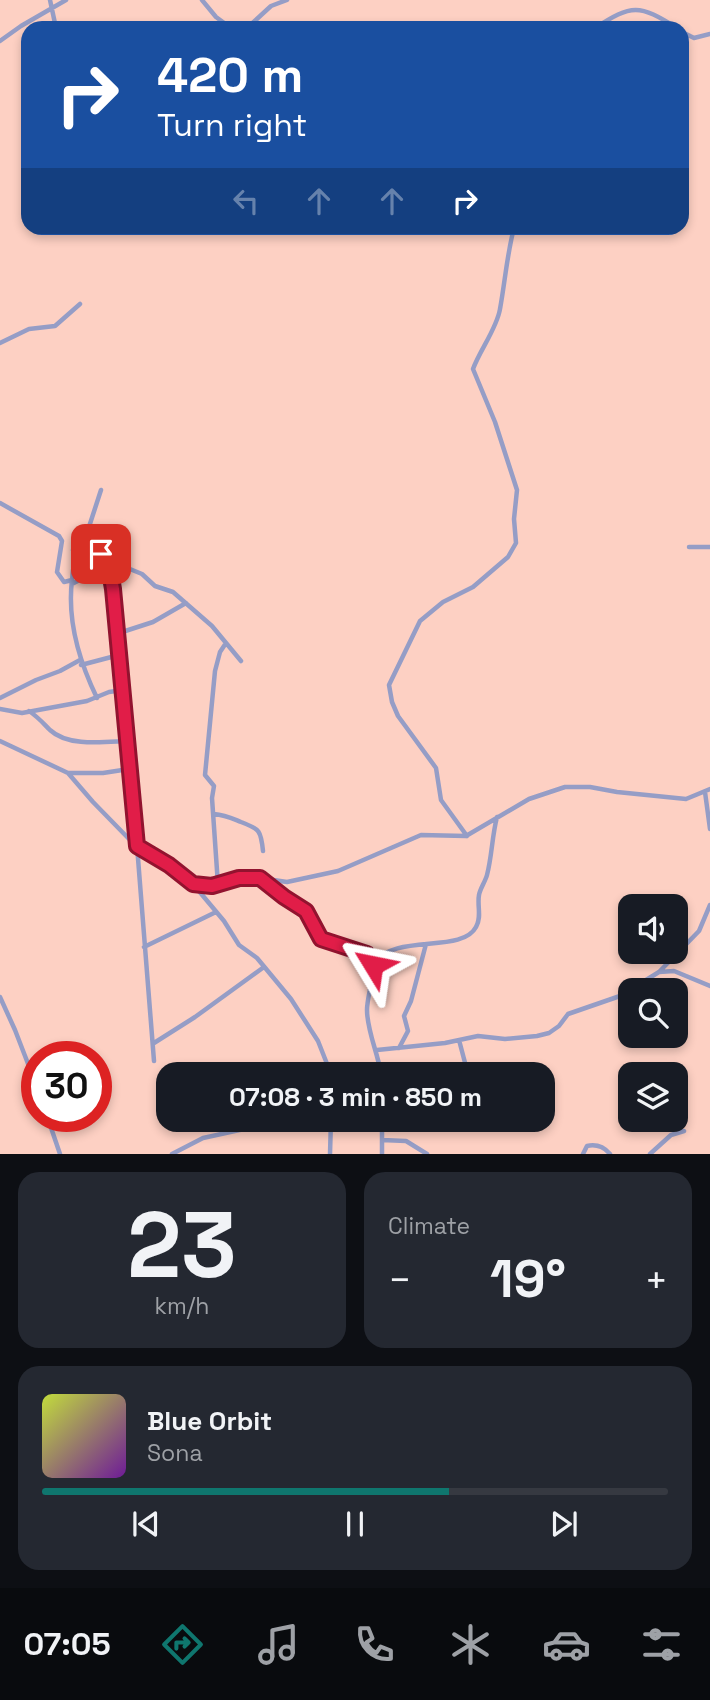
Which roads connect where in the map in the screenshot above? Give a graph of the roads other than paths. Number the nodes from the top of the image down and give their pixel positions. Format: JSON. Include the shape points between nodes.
{"nodes":[{"id":1,"x":50,"y":0,"type":"edge"},
{"id":2,"x":66,"y":0,"type":"edge"},
{"id":3,"x":202,"y":0,"type":"edge"},
{"id":4,"x":287,"y":0,"type":"edge"},
{"id":5,"x":51,"y":10,"type":"junction"},
{"id":6,"x":30,"y":21,"type":"edge"},
{"id":7,"x":54,"y":21,"type":"edge"},
{"id":8,"x":221,"y":21,"type":"edge"},
{"id":9,"x":255,"y":21,"type":"edge"},
{"id":10,"x":606,"y":21,"type":"edge"},
{"id":11,"x":664,"y":21,"type":"edge"},
{"id":12,"x":21,"y":26,"type":"edge"},
{"id":13,"x":710,"y":34,"type":"edge"},
{"id":14,"x":689,"y":36,"type":"edge"},
{"id":15,"x":0,"y":41,"type":"edge"},
{"id":16,"x":512,"y":235,"type":"edge"},
{"id":17,"x":80,"y":304,"type":"dead end"},
{"id":18,"x":0,"y":344,"type":"edge"},
{"id":19,"x":101,"y":490,"type":"dead end"},
{"id":20,"x":0,"y":503,"type":"edge"},
{"id":21,"x":107,"y":542,"type":"dead end"},
{"id":22,"x":79,"y":543,"type":"junction"},
{"id":23,"x":689,"y":547,"type":"dead end"},
{"id":24,"x":710,"y":547,"type":"edge"},
{"id":25,"x":94,"y":549,"type":"junction"},
{"id":26,"x":108,"y":554,"type":"dead end"},
{"id":27,"x":79,"y":559,"type":"junction"},
{"id":28,"x":109,"y":562,"type":"junction"},
{"id":29,"x":72,"y":582,"type":"junction"},
{"id":30,"x":186,"y":603,"type":"junction"},
{"id":31,"x":116,"y":634,"type":"junction"},
{"id":32,"x":226,"y":643,"type":"junction"},
{"id":33,"x":119,"y":655,"type":"junction"},
{"id":34,"x":242,"y":661,"type":"dead end"},
{"id":35,"x":81,"y":662,"type":"junction"},
{"id":36,"x":123,"y":690,"type":"junction"},
{"id":37,"x":0,"y":698,"type":"edge"},
{"id":38,"x":97,"y":698,"type":"junction"},
{"id":39,"x":0,"y":709,"type":"edge"},
{"id":40,"x":29,"y":711,"type":"junction"},
{"id":41,"x":0,"y":741,"type":"edge"},
{"id":42,"x":127,"y":741,"type":"junction"},
{"id":43,"x":129,"y":769,"type":"junction"},
{"id":44,"x":68,"y":773,"type":"junction"},
{"id":45,"x":707,"y":791,"type":"edge"},
{"id":46,"x":214,"y":814,"type":"junction"},
{"id":47,"x":497,"y":817,"type":"junction"},
{"id":48,"x":710,"y":829,"type":"edge"},
{"id":49,"x":467,"y":836,"type":"junction"},
{"id":50,"x":137,"y":846,"type":"junction"},
{"id":51,"x":262,"y":851,"type":"dead end"},
{"id":52,"x":260,"y":878,"type":"junction"},
{"id":53,"x":193,"y":884,"type":"junction"},
{"id":54,"x":218,"y":885,"type":"junction"},
{"id":55,"x":710,"y":905,"type":"edge"},
{"id":56,"x":216,"y":912,"type":"junction"},
{"id":57,"x":426,"y":943,"type":"junction"},
{"id":58,"x":144,"y":947,"type":"junction"},
{"id":59,"x":385,"y":953,"type":"junction"},
{"id":60,"x":367,"y":954,"type":"junction"},
{"id":61,"x":373,"y":963,"type":"junction"},
{"id":62,"x":264,"y":967,"type":"junction"},
{"id":63,"x":659,"y":972,"type":"junction"},
{"id":64,"x":710,"y":986,"type":"edge"},
{"id":65,"x":0,"y":997,"type":"edge"},
{"id":66,"x":459,"y":1040,"type":"junction"},
{"id":67,"x":153,"y":1043,"type":"junction"},
{"id":68,"x":21,"y":1046,"type":"edge"},
{"id":69,"x":399,"y":1048,"type":"junction"},
{"id":70,"x":377,"y":1050,"type":"junction"},
{"id":71,"x":154,"y":1061,"type":"dead end"},
{"id":72,"x":326,"y":1062,"type":"edge"},
{"id":73,"x":379,"y":1062,"type":"edge"},
{"id":74,"x":465,"y":1062,"type":"edge"},
{"id":75,"x":52,"y":1132,"type":"edge"},
{"id":76,"x":230,"y":1132,"type":"edge"},
{"id":77,"x":330,"y":1132,"type":"edge"},
{"id":78,"x":382,"y":1132,"type":"edge"},
{"id":79,"x":681,"y":1132,"type":"edge"},
{"id":80,"x":382,"y":1140,"type":"junction"},
{"id":81,"x":60,"y":1154,"type":"edge"},
{"id":82,"x":172,"y":1154,"type":"edge"},
{"id":83,"x":330,"y":1154,"type":"edge"},
{"id":84,"x":382,"y":1154,"type":"edge"},
{"id":85,"x":427,"y":1154,"type":"edge"},
{"id":86,"x":583,"y":1154,"type":"edge"},
{"id":87,"x":610,"y":1154,"type":"edge"},
{"id":88,"x":650,"y":1154,"type":"edge"}],
"edges":[{"from":1,"to":5,"type":"street"},
{"from":2,"to":5,"type":"street"},
{"from":3,"to":8,"type":"street"},
{"from":4,"to":9,"type":"street","via":[[271,6]]},
{"from":5,"to":6,"type":"street"},
{"from":5,"to":7,"type":"street"},
{"from":10,"to":11,"type":"street","via":[[631,9]]},
{"from":12,"to":15,"type":"street"},
{"from":13,"to":14,"type":"street"},
{"from":16,"to":49,"type":"street","via":[[499,311],[473,369],[517,490],[516,543],[508,557],[472,587],[420,621],[389,685],[394,709],[436,768],[440,800]]},
{"from":17,"to":18,"type":"street","via":[[55,326],[29,329]]},
{"from":19,"to":22,"type":"street","via":[[89,529]]},
{"from":20,"to":29,"type":"street","via":[[59,536],[57,572],[64,582]]},
{"from":21,"to":25,"type":"street"},
{"from":22,"to":25,"type":"street"},
{"from":22,"to":27,"type":"street","via":[[73,553]]},
{"from":23,"to":24,"type":"street"},
{"from":25,"to":27,"type":"street"},
{"from":25,"to":28,"type":"street"},
{"from":26,"to":28,"type":"street"},
{"from":27,"to":29,"type":"street"},
{"from":28,"to":29,"type":"street"},
{"from":28,"to":30,"type":"street","via":[[142,574]]},
{"from":28,"to":31,"type":"street"},
{"from":29,"to":35,"type":"street","via":[[70,603]]},
{"from":30,"to":31,"type":"street","via":[[153,622]]},
{"from":30,"to":32,"type":"street"},
{"from":31,"to":33,"type":"street"},
{"from":32,"to":34,"type":"street"},
{"from":32,"to":46,"type":"street","via":[[215,671],[205,768],[214,786]]},
{"from":33,"to":35,"type":"street","via":[[90,664]]},
{"from":33,"to":36,"type":"street"},
{"from":35,"to":37,"type":"street"},
{"from":35,"to":38,"type":"street"},
{"from":36,"to":38,"type":"street"},
{"from":36,"to":42,"type":"street"},
{"from":38,"to":40,"type":"street"},
{"from":39,"to":40,"type":"street"},
{"from":40,"to":42,"type":"street","via":[[51,731],[76,741]]},
{"from":41,"to":44,"type":"street"},
{"from":42,"to":43,"type":"street"},
{"from":43,"to":44,"type":"street"},
{"from":43,"to":50,"type":"street"},
{"from":44,"to":50,"type":"street"},
{"from":45,"to":47,"type":"street","via":[[686,799],[565,787],[529,799]]},
{"from":45,"to":48,"type":"street"},
{"from":46,"to":51,"type":"street","via":[[256,828]]},
{"from":46,"to":54,"type":"street"},
{"from":47,"to":49,"type":"street"},
{"from":47,"to":57,"type":"street","via":[[477,927],[466,937]]},
{"from":49,"to":52,"type":"street","via":[[421,835],[338,871],[285,882]]},
{"from":50,"to":53,"type":"street"},
{"from":50,"to":58,"type":"street"},
{"from":52,"to":54,"type":"street"},
{"from":52,"to":60,"type":"street","via":[[306,911],[321,939]]},
{"from":53,"to":54,"type":"street"},
{"from":53,"to":56,"type":"street"},
{"from":55,"to":63,"type":"street","via":[[701,928]]},
{"from":56,"to":58,"type":"street"},
{"from":56,"to":62,"type":"street","via":[[239,945]]},
{"from":57,"to":59,"type":"street"},
{"from":57,"to":69,"type":"street","via":[[404,1016],[408,1031]]},
{"from":58,"to":67,"type":"street"},
{"from":59,"to":60,"type":"street"},
{"from":59,"to":61,"type":"street"},
{"from":60,"to":61,"type":"street"},
{"from":61,"to":70,"type":"street","via":[[367,1013]]},
{"from":62,"to":67,"type":"street"},
{"from":62,"to":72,"type":"street","via":[[291,999]]},
{"from":63,"to":64,"type":"street","via":[[674,971]]},
{"from":63,"to":66,"type":"street","via":[[620,996],[568,1014],[543,1035]]},
{"from":65,"to":68,"type":"street"},
{"from":66,"to":69,"type":"street"},
{"from":66,"to":74,"type":"street"},
{"from":67,"to":71,"type":"street"},
{"from":69,"to":70,"type":"street"},
{"from":70,"to":73,"type":"street"},
{"from":75,"to":81,"type":"street"},
{"from":76,"to":82,"type":"street","via":[[203,1138]]},
{"from":77,"to":83,"type":"street"},
{"from":78,"to":80,"type":"street"},
{"from":79,"to":88,"type":"street"},
{"from":80,"to":84,"type":"street"},
{"from":80,"to":85,"type":"street","via":[[407,1141]]},
{"from":86,"to":87,"type":"street","via":[[592,1145]]}]}
